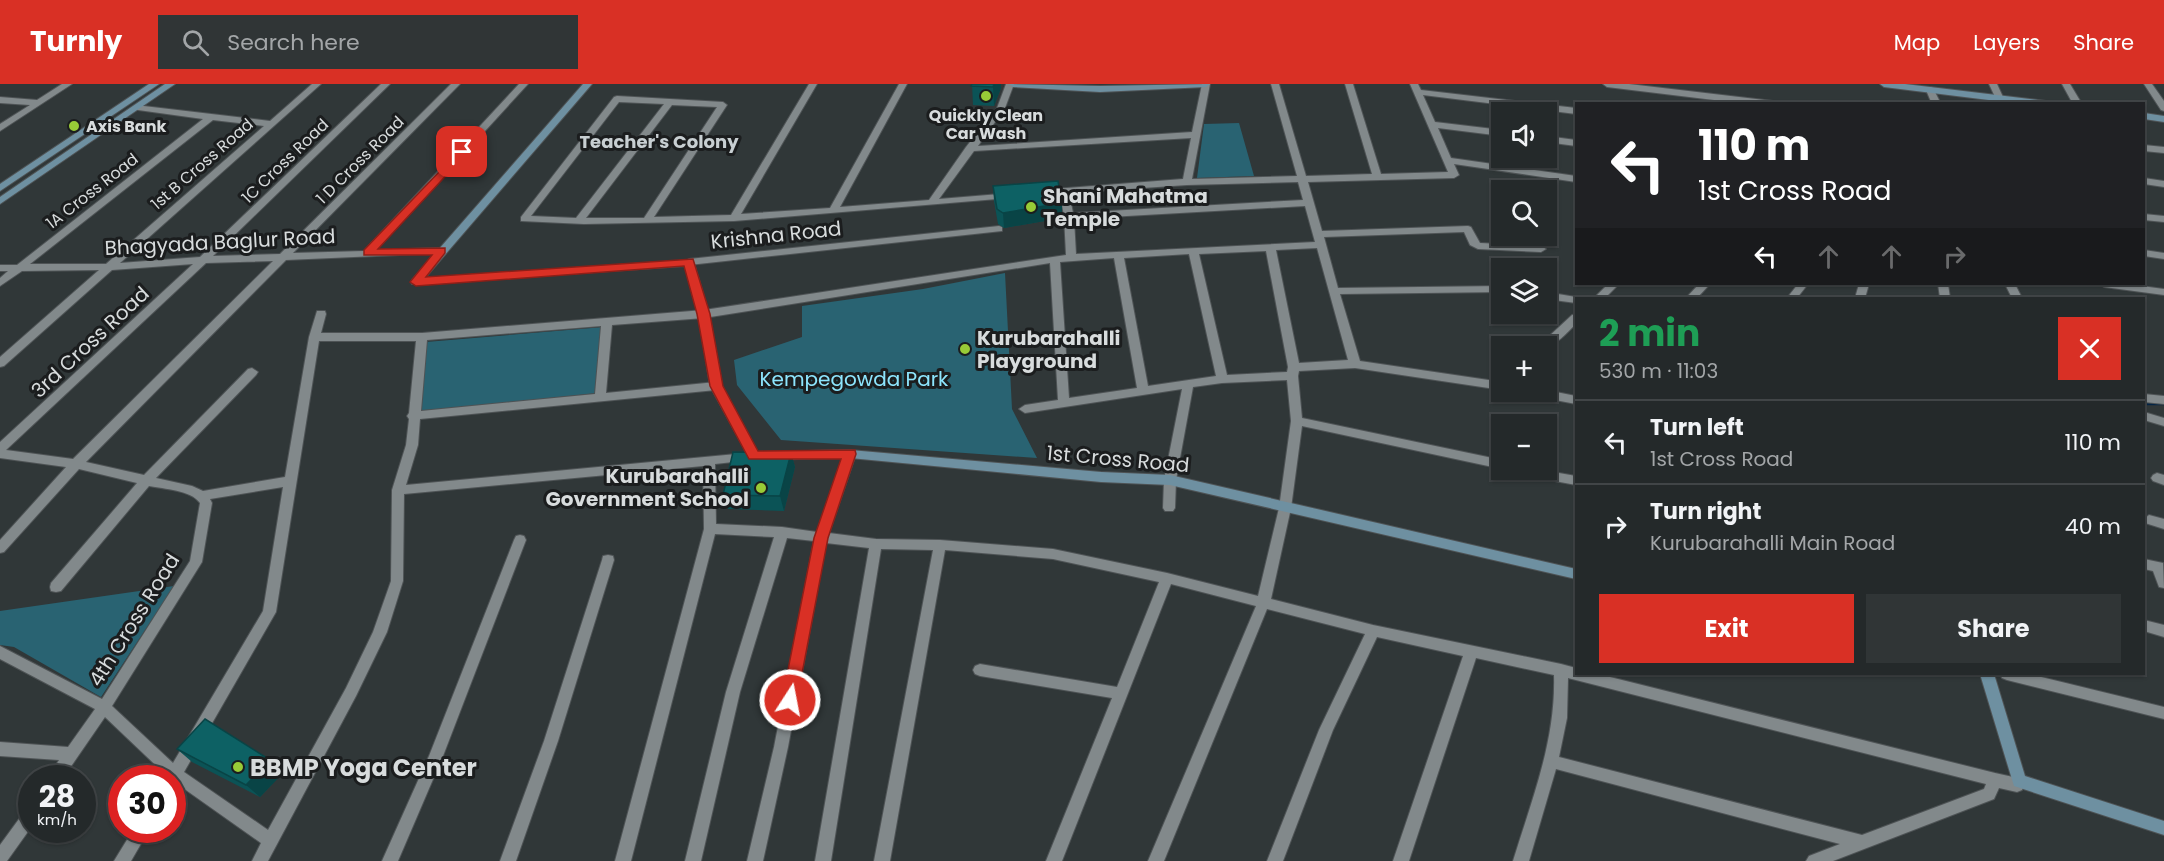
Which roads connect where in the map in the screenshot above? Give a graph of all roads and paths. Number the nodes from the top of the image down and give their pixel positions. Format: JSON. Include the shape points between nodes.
{"nodes":[{"id":1,"x":68,"y":84,"type":"edge"},
{"id":2,"x":154,"y":84,"type":"edge"},
{"id":3,"x":171,"y":84,"type":"edge"},
{"id":4,"x":317,"y":84,"type":"edge"},
{"id":5,"x":386,"y":84,"type":"edge"},
{"id":6,"x":456,"y":84,"type":"edge"},
{"id":7,"x":524,"y":84,"type":"edge"},
{"id":8,"x":588,"y":84,"type":"edge"},
{"id":9,"x":813,"y":84,"type":"edge"},
{"id":10,"x":903,"y":84,"type":"edge"},
{"id":11,"x":1012,"y":84,"type":"edge"},
{"id":12,"x":1206,"y":84,"type":"edge"},
{"id":13,"x":1275,"y":84,"type":"edge"},
{"id":14,"x":1348,"y":84,"type":"edge"},
{"id":15,"x":1607,"y":84,"type":"edge"},
{"id":16,"x":1884,"y":84,"type":"edge"},
{"id":17,"x":1993,"y":84,"type":"edge"},
{"id":18,"x":2066,"y":84,"type":"edge"},
{"id":19,"x":2148,"y":84,"type":"edge"},
{"id":20,"x":1904,"y":85,"type":"edge"},
{"id":21,"x":1667,"y":87,"type":"edge"},
{"id":22,"x":1416,"y":88,"type":"edge"},
{"id":23,"x":1930,"y":90,"type":"junction"},
{"id":24,"x":1999,"y":98,"type":"junction"},
{"id":25,"x":0,"y":100,"type":"edge"},
{"id":26,"x":670,"y":102,"type":"junction"},
{"id":27,"x":1669,"y":102,"type":"edge"},
{"id":28,"x":1761,"y":102,"type":"edge"},
{"id":29,"x":1936,"y":102,"type":"edge"},
{"id":30,"x":2030,"y":102,"type":"edge"},
{"id":31,"x":2077,"y":102,"type":"edge"},
{"id":32,"x":39,"y":103,"type":"junction"},
{"id":33,"x":138,"y":107,"type":"junction"},
{"id":34,"x":2164,"y":108,"type":"edge"},
{"id":35,"x":1575,"y":111,"type":"edge"},
{"id":36,"x":2145,"y":116,"type":"edge"},
{"id":37,"x":211,"y":117,"type":"junction"},
{"id":38,"x":2164,"y":119,"type":"edge"},
{"id":39,"x":272,"y":124,"type":"junction"},
{"id":40,"x":1431,"y":124,"type":"junction"},
{"id":41,"x":0,"y":128,"type":"edge"},
{"id":42,"x":1491,"y":132,"type":"edge"},
{"id":43,"x":1194,"y":135,"type":"junction"},
{"id":44,"x":1557,"y":140,"type":"edge"},
{"id":45,"x":1575,"y":143,"type":"edge"},
{"id":46,"x":2145,"y":148,"type":"edge"},
{"id":47,"x":969,"y":149,"type":"junction"},
{"id":48,"x":2164,"y":150,"type":"edge"},
{"id":49,"x":1447,"y":160,"type":"junction"},
{"id":50,"x":1377,"y":176,"type":"junction"},
{"id":51,"x":1304,"y":177,"type":"junction"},
{"id":52,"x":1575,"y":179,"type":"edge"},
{"id":53,"x":2145,"y":181,"type":"edge"},
{"id":54,"x":1187,"y":182,"type":"junction"},
{"id":55,"x":2164,"y":183,"type":"edge"},
{"id":56,"x":0,"y":188,"type":"edge"},
{"id":57,"x":1065,"y":190,"type":"junction"},
{"id":58,"x":1029,"y":194,"type":"edge"},
{"id":59,"x":1017,"y":195,"type":"edge"},
{"id":60,"x":0,"y":201,"type":"edge"},
{"id":61,"x":932,"y":202,"type":"junction"},
{"id":62,"x":1308,"y":203,"type":"junction"},
{"id":63,"x":834,"y":210,"type":"junction"},
{"id":64,"x":1070,"y":216,"type":"junction"},
{"id":65,"x":2145,"y":217,"type":"edge"},
{"id":66,"x":734,"y":218,"type":"junction"},
{"id":67,"x":2164,"y":219,"type":"edge"},
{"id":68,"x":579,"y":220,"type":"junction"},
{"id":69,"x":647,"y":220,"type":"junction"},
{"id":70,"x":999,"y":229,"type":"dead end"},
{"id":71,"x":1320,"y":239,"type":"junction"},
{"id":72,"x":1270,"y":247,"type":"junction"},
{"id":73,"x":1541,"y":249,"type":"dead end"},
{"id":74,"x":441,"y":251,"type":"junction"},
{"id":75,"x":1194,"y":252,"type":"junction"},
{"id":76,"x":368,"y":253,"type":"junction"},
{"id":77,"x":2145,"y":253,"type":"edge"},
{"id":78,"x":1119,"y":256,"type":"junction"},
{"id":79,"x":2164,"y":256,"type":"edge"},
{"id":80,"x":1071,"y":257,"type":"junction"},
{"id":81,"x":285,"y":258,"type":"junction"},
{"id":82,"x":204,"y":260,"type":"junction"},
{"id":83,"x":1055,"y":260,"type":"junction"},
{"id":84,"x":689,"y":262,"type":"junction"},
{"id":85,"x":107,"y":267,"type":"junction"},
{"id":86,"x":0,"y":268,"type":"edge"},
{"id":87,"x":19,"y":268,"type":"junction"},
{"id":88,"x":0,"y":283,"type":"edge"},
{"id":89,"x":1613,"y":285,"type":"edge"},
{"id":90,"x":1704,"y":285,"type":"edge"},
{"id":91,"x":1802,"y":285,"type":"edge"},
{"id":92,"x":2112,"y":285,"type":"edge"},
{"id":93,"x":1491,"y":289,"type":"edge"},
{"id":94,"x":1334,"y":291,"type":"junction"},
{"id":95,"x":2164,"y":292,"type":"edge"},
{"id":96,"x":1557,"y":297,"type":"edge"},
{"id":97,"x":1600,"y":297,"type":"edge"},
{"id":98,"x":1692,"y":297,"type":"edge"},
{"id":99,"x":1793,"y":297,"type":"edge"},
{"id":100,"x":1575,"y":300,"type":"edge"},
{"id":101,"x":321,"y":314,"type":"dead end"},
{"id":102,"x":704,"y":314,"type":"junction"},
{"id":103,"x":1575,"y":319,"type":"edge"},
{"id":104,"x":607,"y":321,"type":"junction"},
{"id":105,"x":1556,"y":336,"type":"edge"},
{"id":106,"x":315,"y":337,"type":"junction"},
{"id":107,"x":422,"y":337,"type":"junction"},
{"id":108,"x":0,"y":363,"type":"edge"},
{"id":109,"x":1355,"y":364,"type":"junction"},
{"id":110,"x":252,"y":372,"type":"dead end"},
{"id":111,"x":1293,"y":372,"type":"junction"},
{"id":112,"x":1222,"y":379,"type":"junction"},
{"id":113,"x":1491,"y":384,"type":"edge"},
{"id":114,"x":716,"y":386,"type":"junction"},
{"id":115,"x":1188,"y":386,"type":"junction"},
{"id":116,"x":1143,"y":392,"type":"junction"},
{"id":117,"x":1557,"y":396,"type":"edge"},
{"id":118,"x":600,"y":397,"type":"junction"},
{"id":119,"x":2145,"y":398,"type":"edge"},
{"id":120,"x":1575,"y":400,"type":"edge"},
{"id":121,"x":2164,"y":400,"type":"edge"},
{"id":122,"x":1064,"y":403,"type":"junction"},
{"id":123,"x":1025,"y":409,"type":"dead end"},
{"id":124,"x":413,"y":416,"type":"junction"},
{"id":125,"x":2145,"y":416,"type":"edge"},
{"id":126,"x":1297,"y":421,"type":"junction"},
{"id":127,"x":2164,"y":422,"type":"edge"},
{"id":128,"x":0,"y":452,"type":"edge"},
{"id":129,"x":850,"y":454,"type":"junction"},
{"id":130,"x":754,"y":456,"type":"junction"},
{"id":131,"x":709,"y":460,"type":"junction"},
{"id":132,"x":1491,"y":463,"type":"edge"},
{"id":133,"x":76,"y":464,"type":"junction"},
{"id":134,"x":1557,"y":477,"type":"edge"},
{"id":135,"x":147,"y":480,"type":"junction"},
{"id":136,"x":1170,"y":480,"type":"junction"},
{"id":137,"x":291,"y":481,"type":"junction"},
{"id":138,"x":1575,"y":481,"type":"edge"},
{"id":139,"x":398,"y":490,"type":"junction"},
{"id":140,"x":202,"y":496,"type":"junction"},
{"id":141,"x":1169,"y":508,"type":"dead end"},
{"id":142,"x":1285,"y":508,"type":"junction"},
{"id":143,"x":2150,"y":520,"type":"dead end"},
{"id":144,"x":2164,"y":525,"type":"edge"},
{"id":145,"x":710,"y":529,"type":"junction"},
{"id":146,"x":782,"y":532,"type":"junction"},
{"id":147,"x":821,"y":538,"type":"junction"},
{"id":148,"x":520,"y":540,"type":"dead end"},
{"id":149,"x":876,"y":544,"type":"junction"},
{"id":150,"x":940,"y":545,"type":"junction"},
{"id":151,"x":0,"y":548,"type":"edge"},
{"id":152,"x":608,"y":560,"type":"dead end"},
{"id":153,"x":2145,"y":564,"type":"edge"},
{"id":154,"x":1575,"y":574,"type":"edge"},
{"id":155,"x":1167,"y":578,"type":"junction"},
{"id":156,"x":2164,"y":583,"type":"edge"},
{"id":157,"x":56,"y":587,"type":"dead end"},
{"id":158,"x":1263,"y":604,"type":"junction"},
{"id":159,"x":2145,"y":626,"type":"edge"},
{"id":160,"x":1373,"y":631,"type":"junction"},
{"id":161,"x":2164,"y":631,"type":"edge"},
{"id":162,"x":0,"y":652,"type":"edge"},
{"id":163,"x":1470,"y":653,"type":"junction"},
{"id":164,"x":980,"y":670,"type":"dead end"},
{"id":165,"x":1561,"y":670,"type":"junction"},
{"id":166,"x":1575,"y":674,"type":"edge"},
{"id":167,"x":1581,"y":675,"type":"edge"},
{"id":168,"x":1987,"y":675,"type":"edge"},
{"id":169,"x":2011,"y":675,"type":"edge"},
{"id":170,"x":1119,"y":693,"type":"junction"},
{"id":171,"x":104,"y":707,"type":"junction"},
{"id":172,"x":2164,"y":712,"type":"edge"},
{"id":173,"x":0,"y":749,"type":"edge"},
{"id":174,"x":72,"y":754,"type":"junction"},
{"id":175,"x":1550,"y":761,"type":"junction"},
{"id":176,"x":64,"y":765,"type":"edge"},
{"id":177,"x":163,"y":765,"type":"edge"},
{"id":178,"x":180,"y":765,"type":"edge"},
{"id":179,"x":1995,"y":780,"type":"junction"},
{"id":180,"x":2019,"y":781,"type":"junction"},
{"id":181,"x":186,"y":784,"type":"edge"},
{"id":182,"x":2164,"y":828,"type":"edge"},
{"id":183,"x":18,"y":833,"type":"edge"},
{"id":184,"x":270,"y":841,"type":"junction"},
{"id":185,"x":1860,"y":842,"type":"junction"},
{"id":186,"x":133,"y":843,"type":"edge"},
{"id":187,"x":0,"y":858,"type":"edge"},
{"id":188,"x":122,"y":861,"type":"edge"},
{"id":189,"x":260,"y":861,"type":"edge"},
{"id":190,"x":390,"y":861,"type":"edge"},
{"id":191,"x":508,"y":861,"type":"edge"},
{"id":192,"x":623,"y":861,"type":"edge"},
{"id":193,"x":693,"y":861,"type":"edge"},
{"id":194,"x":755,"y":861,"type":"edge"},
{"id":195,"x":823,"y":861,"type":"edge"},
{"id":196,"x":882,"y":861,"type":"edge"},
{"id":197,"x":1054,"y":861,"type":"edge"},
{"id":198,"x":1156,"y":861,"type":"edge"},
{"id":199,"x":1275,"y":861,"type":"edge"},
{"id":200,"x":1401,"y":861,"type":"edge"},
{"id":201,"x":1521,"y":861,"type":"edge"},
{"id":202,"x":1814,"y":861,"type":"edge"}],
"edges":[{"from":1,"to":32,"type":"street"},
{"from":2,"to":56,"type":"street"},
{"from":3,"to":33,"type":"street"},
{"from":4,"to":39,"type":"street","name":"1st B Cross Road"},
{"from":5,"to":82,"type":"street","name":"1C Cross Road"},
{"from":6,"to":81,"type":"street","name":"1 D Cross Road"},
{"from":7,"to":76,"type":"street"},
{"from":8,"to":74,"type":"street"},
{"from":9,"to":66,"type":"street"},
{"from":10,"to":63,"type":"street"},
{"from":11,"to":12,"type":"street","via":[[1100,89]]},
{"from":11,"to":47,"type":"street","via":[[1001,108]]},
{"from":12,"to":43,"type":"street"},
{"from":13,"to":51,"type":"street"},
{"from":14,"to":50,"type":"street"},
{"from":15,"to":21,"type":"street"},
{"from":16,"to":20,"type":"street"},
{"from":17,"to":24,"type":"street"},
{"from":18,"to":31,"type":"street"},
{"from":19,"to":34,"type":"street"},
{"from":20,"to":23,"type":"street"},
{"from":21,"to":27,"type":"street"},
{"from":21,"to":28,"type":"street"},
{"from":22,"to":35,"type":"street"},
{"from":22,"to":40,"type":"street"},
{"from":23,"to":24,"type":"street"},
{"from":23,"to":29,"type":"street"},
{"from":24,"to":30,"type":"street"},
{"from":25,"to":32,"type":"street"},
{"from":26,"to":68,"type":"street"},
{"from":26,"to":68,"type":"street","via":[[617,99],[524,219]]},
{"from":26,"to":69,"type":"street","via":[[723,105]]},
{"from":32,"to":41,"type":"street"},
{"from":33,"to":37,"type":"street"},
{"from":33,"to":60,"type":"street"},
{"from":36,"to":38,"type":"street"},
{"from":37,"to":39,"type":"street"},
{"from":37,"to":87,"type":"street","name":"1A Cross Road"},
{"from":39,"to":85,"type":"street","name":"1st B Cross Road"},
{"from":40,"to":42,"type":"street"},
{"from":40,"to":49,"type":"street"},
{"from":43,"to":47,"type":"street"},
{"from":43,"to":54,"type":"street"},
{"from":44,"to":45,"type":"street"},
{"from":46,"to":48,"type":"street"},
{"from":47,"to":61,"type":"street"},
{"from":49,"to":50,"type":"street","via":[[1454,175]]},
{"from":49,"to":52,"type":"street"},
{"from":50,"to":51,"type":"street"},
{"from":51,"to":54,"type":"street"},
{"from":51,"to":62,"type":"street"},
{"from":53,"to":55,"type":"street"},
{"from":54,"to":57,"type":"street"},
{"from":57,"to":58,"type":"street"},
{"from":57,"to":64,"type":"street"},
{"from":59,"to":61,"type":"street"},
{"from":61,"to":63,"type":"street"},
{"from":62,"to":64,"type":"street"},
{"from":62,"to":71,"type":"street"},
{"from":63,"to":66,"type":"street"},
{"from":64,"to":80,"type":"street"},
{"from":65,"to":67,"type":"street"},
{"from":66,"to":69,"type":"street"},
{"from":68,"to":69,"type":"street"},
{"from":70,"to":84,"type":"street","name":"Krishna Road"},
{"from":71,"to":72,"type":"street"},
{"from":71,"to":73,"type":"street","via":[[1468,229],[1478,246]]},
{"from":71,"to":94,"type":"street"},
{"from":72,"to":75,"type":"street"},
{"from":72,"to":111,"type":"street"},
{"from":74,"to":76,"type":"street","name":"Bhagyada Baglur Road"},
{"from":74,"to":84,"type":"street","name":"Krishna Road","via":[[416,282]]},
{"from":75,"to":78,"type":"street"},
{"from":75,"to":112,"type":"street"},
{"from":76,"to":81,"type":"street","name":"Bhagyada Baglur Road"},
{"from":77,"to":79,"type":"street"},
{"from":78,"to":80,"type":"street"},
{"from":78,"to":116,"type":"street"},
{"from":80,"to":83,"type":"street"},
{"from":81,"to":82,"type":"street","name":"Bhagyada Baglur Road"},
{"from":81,"to":133,"type":"street","name":"1 D Cross Road"},
{"from":82,"to":85,"type":"street","name":"Bhagyada Baglur Road"},
{"from":82,"to":128,"type":"street","name":"3rd Cross Road"},
{"from":83,"to":102,"type":"street"},
{"from":83,"to":122,"type":"street"},
{"from":84,"to":102,"type":"street"},
{"from":85,"to":87,"type":"street","name":"Bhagyada Baglur Road"},
{"from":85,"to":108,"type":"street","name":"1st B Cross Road"},
{"from":86,"to":87,"type":"street","name":"Bhagyada Baglur Road"},
{"from":87,"to":88,"type":"street","name":"1A Cross Road"},
{"from":89,"to":97,"type":"street"},
{"from":90,"to":98,"type":"street"},
{"from":91,"to":99,"type":"street"},
{"from":92,"to":95,"type":"street"},
{"from":93,"to":94,"type":"street"},
{"from":94,"to":109,"type":"street"},
{"from":96,"to":100,"type":"street"},
{"from":101,"to":106,"type":"street"},
{"from":102,"to":104,"type":"street"},
{"from":102,"to":114,"type":"street"},
{"from":103,"to":105,"type":"street"},
{"from":104,"to":107,"type":"street"},
{"from":104,"to":118,"type":"street"},
{"from":106,"to":107,"type":"street"},
{"from":106,"to":137,"type":"street"},
{"from":107,"to":124,"type":"street"},
{"from":109,"to":111,"type":"street"},
{"from":109,"to":113,"type":"street"},
{"from":110,"to":135,"type":"street"},
{"from":111,"to":112,"type":"street"},
{"from":111,"to":126,"type":"street"},
{"from":112,"to":115,"type":"street"},
{"from":114,"to":118,"type":"street"},
{"from":114,"to":130,"type":"street"},
{"from":115,"to":116,"type":"street"},
{"from":115,"to":136,"type":"street"},
{"from":116,"to":122,"type":"street"},
{"from":117,"to":120,"type":"street"},
{"from":118,"to":124,"type":"street"},
{"from":119,"to":121,"type":"street"},
{"from":122,"to":123,"type":"street"},
{"from":124,"to":139,"type":"street","via":[[412,445]]},
{"from":125,"to":127,"type":"street"},
{"from":126,"to":132,"type":"street"},
{"from":126,"to":142,"type":"street"},
{"from":128,"to":133,"type":"street"},
{"from":129,"to":130,"type":"street","name":"1st Cross Road"},
{"from":129,"to":136,"type":"street","name":"1st Cross Road"},
{"from":129,"to":147,"type":"street"},
{"from":130,"to":131,"type":"street"},
{"from":131,"to":139,"type":"street"},
{"from":131,"to":145,"type":"street"},
{"from":133,"to":135,"type":"street"},
{"from":133,"to":151,"type":"street","name":"1 D Cross Road"},
{"from":134,"to":138,"type":"street"},
{"from":135,"to":140,"type":"street"},
{"from":135,"to":157,"type":"street"},
{"from":136,"to":141,"type":"street"},
{"from":136,"to":142,"type":"street","name":"1st Cross Road"},
{"from":137,"to":140,"type":"street"},
{"from":137,"to":178,"type":"street","via":[[269,612]]},
{"from":139,"to":184,"type":"street","via":[[397,581],[380,632]]},
{"from":140,"to":171,"type":"street","name":"4th Cross Road","via":[[206,503],[196,562]]},
{"from":142,"to":154,"type":"street","name":"1st Cross Road"},
{"from":142,"to":158,"type":"street"},
{"from":143,"to":144,"type":"street"},
{"from":145,"to":146,"type":"street"},
{"from":145,"to":192,"type":"street"},
{"from":146,"to":147,"type":"street"},
{"from":146,"to":193,"type":"street","via":[[733,692]]},
{"from":147,"to":149,"type":"street"},
{"from":147,"to":194,"type":"street"},
{"from":148,"to":190,"type":"street","via":[[436,756]]},
{"from":149,"to":150,"type":"street"},
{"from":149,"to":195,"type":"street"},
{"from":150,"to":155,"type":"street","via":[[1053,554]]},
{"from":150,"to":196,"type":"street"},
{"from":152,"to":191,"type":"street"},
{"from":153,"to":156,"type":"street","via":[[2158,567]]},
{"from":155,"to":158,"type":"street"},
{"from":155,"to":170,"type":"street"},
{"from":158,"to":160,"type":"street"},
{"from":158,"to":198,"type":"street"},
{"from":159,"to":161,"type":"street"},
{"from":160,"to":163,"type":"street"},
{"from":160,"to":199,"type":"street","via":[[1326,730]]},
{"from":162,"to":171,"type":"street"},
{"from":163,"to":165,"type":"street"},
{"from":163,"to":200,"type":"street"},
{"from":164,"to":170,"type":"street"},
{"from":165,"to":166,"type":"street"},
{"from":165,"to":175,"type":"street","via":[[1563,692]]},
{"from":167,"to":179,"type":"street"},
{"from":168,"to":180,"type":"street"},
{"from":169,"to":172,"type":"street"},
{"from":170,"to":197,"type":"street"},
{"from":171,"to":174,"type":"street","name":"4th Cross Road"},
{"from":171,"to":177,"type":"street"},
{"from":173,"to":174,"type":"street"},
{"from":174,"to":176,"type":"street","name":"4th Cross Road"},
{"from":175,"to":185,"type":"street"},
{"from":175,"to":201,"type":"street"},
{"from":179,"to":180,"type":"street","via":[[2017,785]]},
{"from":179,"to":185,"type":"street","via":[[1989,794]]},
{"from":180,"to":182,"type":"street"},
{"from":181,"to":184,"type":"street"},
{"from":183,"to":187,"type":"street"},
{"from":184,"to":189,"type":"street"},
{"from":185,"to":202,"type":"street"},
{"from":186,"to":188,"type":"street"}]}
